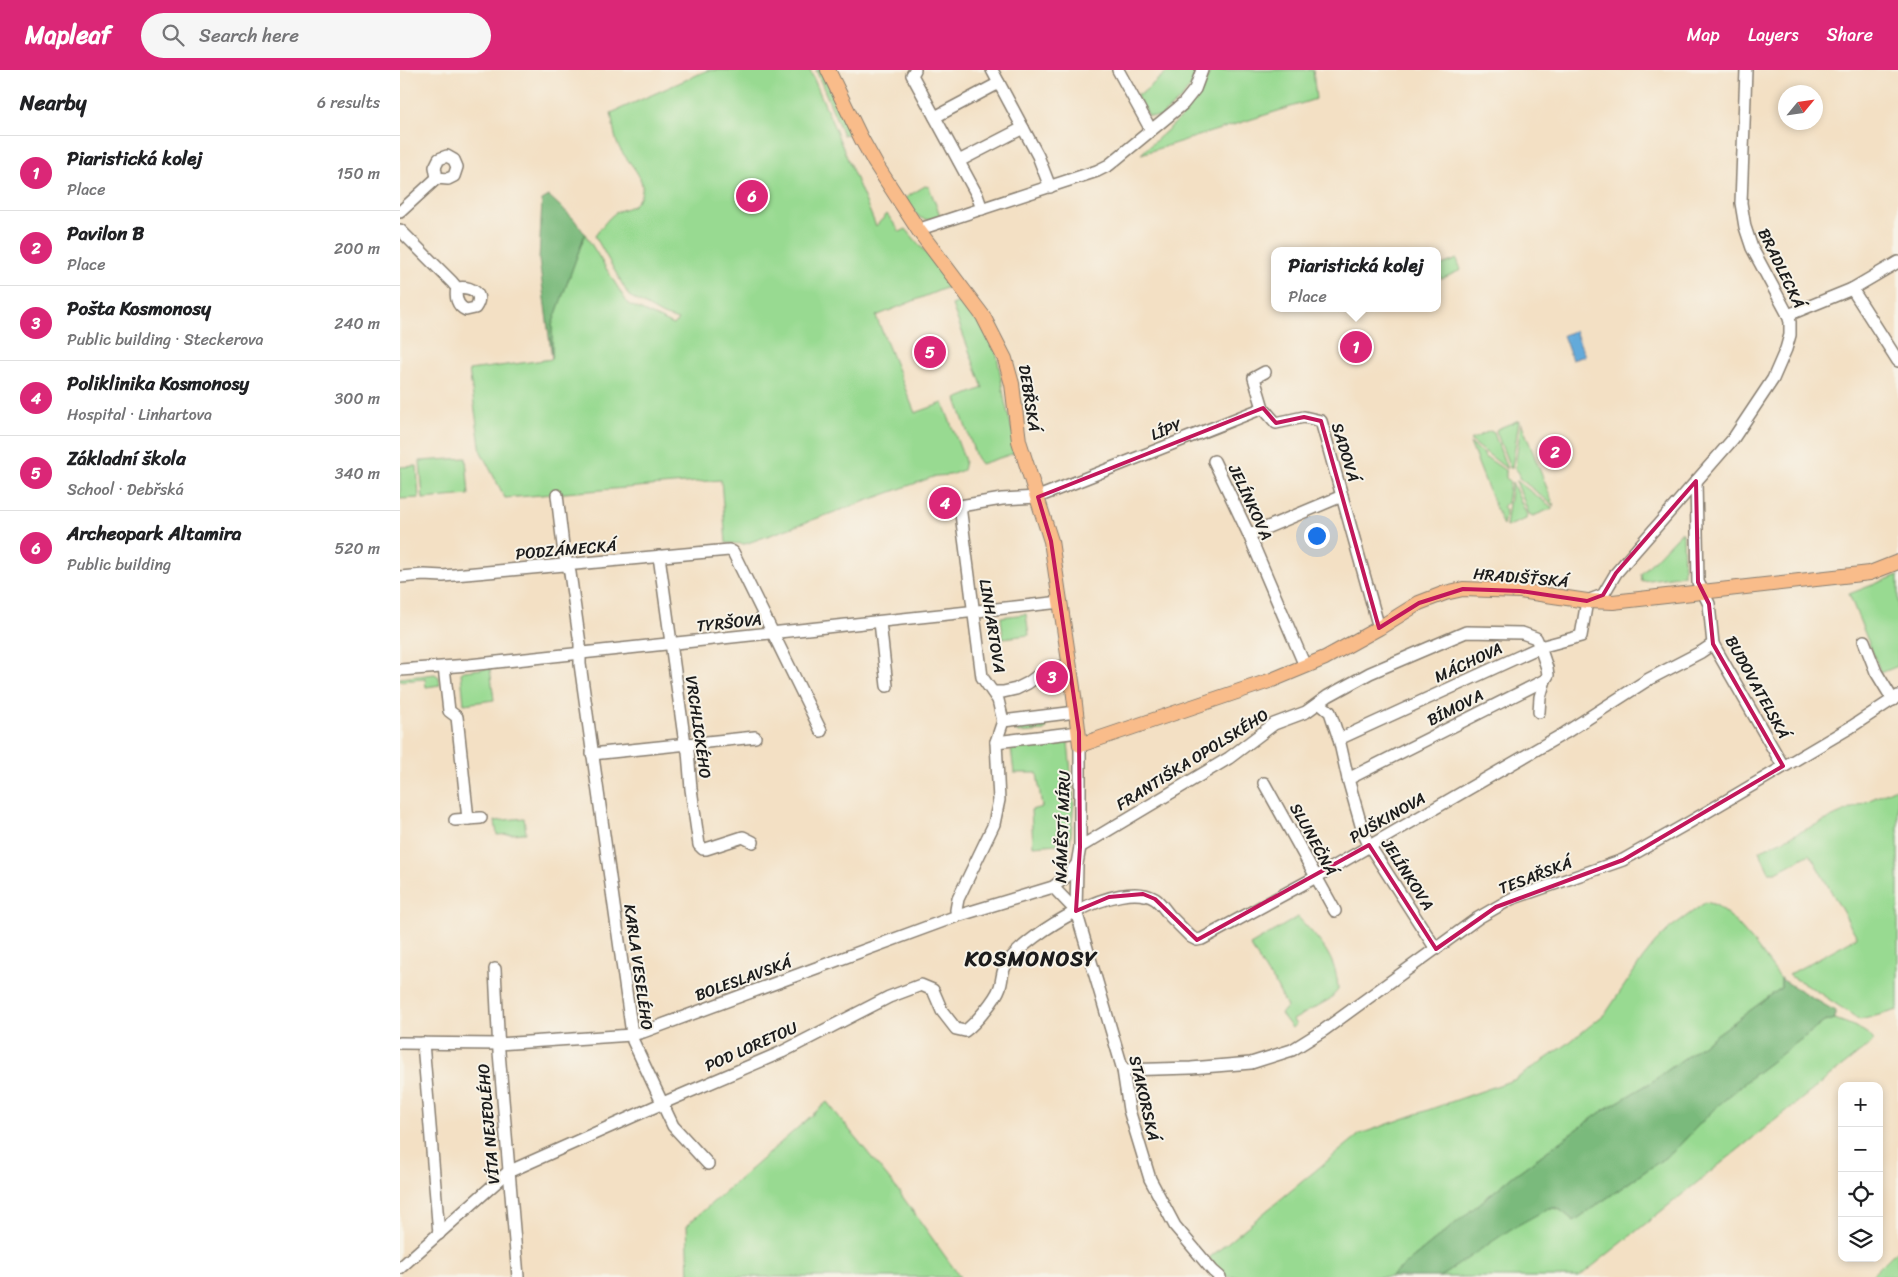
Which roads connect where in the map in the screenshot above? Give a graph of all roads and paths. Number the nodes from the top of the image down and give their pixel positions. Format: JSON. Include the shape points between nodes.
{"nodes":[{"id":1,"x":828,"y":70,"type":"edge"},
{"id":2,"x":914,"y":70,"type":"edge"},
{"id":3,"x":992,"y":70,"type":"edge"},
{"id":4,"x":1118,"y":70,"type":"edge"},
{"id":5,"x":1202,"y":70,"type":"edge"},
{"id":6,"x":1746,"y":70,"type":"edge"},
{"id":7,"x":999,"y":83,"type":"junction"},
{"id":8,"x":935,"y":117,"type":"junction"},
{"id":9,"x":1023,"y":128,"type":"junction"},
{"id":10,"x":1151,"y":130,"type":"junction"},
{"id":11,"x":959,"y":161,"type":"junction"},
{"id":12,"x":437,"y":178,"type":"dead end"},
{"id":13,"x":1050,"y":187,"type":"junction"},
{"id":14,"x":982,"y":209,"type":"junction"},
{"id":15,"x":400,"y":212,"type":"edge"},
{"id":16,"x":400,"y":230,"type":"edge"},
{"id":17,"x":919,"y":231,"type":"junction"},
{"id":18,"x":1898,"y":262,"type":"edge"},
{"id":19,"x":457,"y":288,"type":"dead end"},
{"id":20,"x":1852,"y":289,"type":"junction"},
{"id":21,"x":1788,"y":315,"type":"junction"},
{"id":22,"x":1898,"y":361,"type":"edge"},
{"id":23,"x":1265,"y":372,"type":"dead end"},
{"id":24,"x":1263,"y":408,"type":"junction"},
{"id":25,"x":1214,"y":461,"type":"dead end"},
{"id":26,"x":1696,"y":481,"type":"junction"},
{"id":27,"x":557,"y":495,"type":"dead end"},
{"id":28,"x":1342,"y":496,"type":"junction"},
{"id":29,"x":1038,"y":497,"type":"junction"},
{"id":30,"x":1249,"y":535,"type":"junction"},
{"id":31,"x":659,"y":556,"type":"junction"},
{"id":32,"x":1898,"y":562,"type":"edge"},
{"id":33,"x":568,"y":565,"type":"junction"},
{"id":34,"x":400,"y":577,"type":"edge"},
{"id":35,"x":1703,"y":593,"type":"junction"},
{"id":36,"x":1587,"y":601,"type":"junction"},
{"id":37,"x":1061,"y":602,"type":"junction"},
{"id":38,"x":973,"y":612,"type":"junction"},
{"id":39,"x":880,"y":622,"type":"junction"},
{"id":40,"x":1378,"y":628,"type":"junction"},
{"id":41,"x":773,"y":633,"type":"junction"},
{"id":42,"x":1864,"y":641,"type":"dead end"},
{"id":43,"x":671,"y":644,"type":"junction"},
{"id":44,"x":1713,"y":644,"type":"junction"},
{"id":45,"x":1540,"y":646,"type":"junction"},
{"id":46,"x":579,"y":654,"type":"junction"},
{"id":47,"x":1070,"y":666,"type":"junction"},
{"id":48,"x":1306,"y":666,"type":"junction"},
{"id":49,"x":444,"y":667,"type":"junction"},
{"id":50,"x":400,"y":670,"type":"edge"},
{"id":51,"x":1545,"y":680,"type":"junction"},
{"id":52,"x":887,"y":686,"type":"dead end"},
{"id":53,"x":993,"y":692,"type":"junction"},
{"id":54,"x":1895,"y":698,"type":"edge"},
{"id":55,"x":1319,"y":704,"type":"junction"},
{"id":56,"x":1076,"y":712,"type":"junction"},
{"id":57,"x":1539,"y":712,"type":"dead end"},
{"id":58,"x":1003,"y":721,"type":"junction"},
{"id":59,"x":821,"y":731,"type":"dead end"},
{"id":60,"x":755,"y":737,"type":"dead end"},
{"id":61,"x":1080,"y":738,"type":"junction"},
{"id":62,"x":1339,"y":739,"type":"junction"},
{"id":63,"x":996,"y":742,"type":"junction"},
{"id":64,"x":685,"y":744,"type":"junction"},
{"id":65,"x":592,"y":754,"type":"junction"},
{"id":66,"x":1783,"y":766,"type":"junction"},
{"id":67,"x":1348,"y":779,"type":"junction"},
{"id":68,"x":1264,"y":783,"type":"dead end"},
{"id":69,"x":481,"y":818,"type":"dead end"},
{"id":70,"x":468,"y":819,"type":"junction"},
{"id":71,"x":455,"y":820,"type":"dead end"},
{"id":72,"x":752,"y":842,"type":"dead end"},
{"id":73,"x":1369,"y":845,"type":"junction"},
{"id":74,"x":1080,"y":847,"type":"junction"},
{"id":75,"x":1076,"y":864,"type":"junction"},
{"id":76,"x":1316,"y":876,"type":"junction"},
{"id":77,"x":1052,"y":887,"type":"junction"},
{"id":78,"x":1076,"y":911,"type":"junction"},
{"id":79,"x":1335,"y":911,"type":"dead end"},
{"id":80,"x":957,"y":916,"type":"junction"},
{"id":81,"x":1436,"y":948,"type":"junction"},
{"id":82,"x":495,"y":969,"type":"dead end"},
{"id":83,"x":632,"y":1035,"type":"junction"},
{"id":84,"x":400,"y":1043,"type":"edge"},
{"id":85,"x":423,"y":1043,"type":"junction"},
{"id":86,"x":499,"y":1044,"type":"junction"},
{"id":87,"x":1124,"y":1070,"type":"junction"},
{"id":88,"x":663,"y":1103,"type":"junction"},
{"id":89,"x":708,"y":1164,"type":"dead end"},
{"id":90,"x":508,"y":1172,"type":"junction"},
{"id":91,"x":439,"y":1234,"type":"junction"},
{"id":92,"x":400,"y":1268,"type":"edge"},
{"id":93,"x":1218,"y":1276,"type":"edge"},
{"id":94,"x":518,"y":1277,"type":"edge"}],
"edges":[{"from":1,"to":17,"type":"main road","name":"DEBŘSKÁ","via":[[860,138]]},
{"from":2,"to":8,"type":"street","via":[[912,75]]},
{"from":3,"to":7,"type":"street"},
{"from":4,"to":10,"type":"street"},
{"from":5,"to":10,"type":"street","via":[[1190,96]]},
{"from":6,"to":21,"type":"street","name":"BRADLECKÁ","via":[[1741,204],[1744,227]]},
{"from":7,"to":8,"type":"street"},
{"from":7,"to":9,"type":"street"},
{"from":8,"to":11,"type":"street"},
{"from":9,"to":11,"type":"street"},
{"from":9,"to":13,"type":"street"},
{"from":10,"to":13,"type":"street","via":[[1109,165]]},
{"from":11,"to":14,"type":"street"},
{"from":12,"to":15,"type":"street"},
{"from":13,"to":14,"type":"street"},
{"from":14,"to":17,"type":"street"},
{"from":16,"to":19,"type":"street"},
{"from":17,"to":29,"type":"main road","name":"DEBŘSKÁ","via":[[983,316],[1002,350],[1010,376],[1019,441]]},
{"from":18,"to":20,"type":"street"},
{"from":20,"to":21,"type":"street"},
{"from":20,"to":22,"type":"street"},
{"from":21,"to":26,"type":"street","name":"BRADLECKÁ","via":[[1790,335],[1773,379],[1733,439]]},
{"from":23,"to":24,"type":"street","via":[[1254,378]]},
{"from":24,"to":28,"type":"street","name":"SADOVÁ","via":[[1276,422],[1304,417],[1321,421]]},
{"from":24,"to":29,"type":"street","name":"LÍPY"},
{"from":25,"to":30,"type":"street","name":"JELÍNKOVA"},
{"from":26,"to":35,"type":"street","via":[[1698,582]]},
{"from":26,"to":36,"type":"street","name":"BRADLECKÁ","via":[[1616,573],[1603,595]]},
{"from":27,"to":33,"type":"street","name":"KARLA VESELÉHO"},
{"from":28,"to":30,"type":"street","name":"SADOVÁ"},
{"from":28,"to":40,"type":"street","name":"SADOVÁ"},
{"from":29,"to":37,"type":"main road","name":"DEBŘSKÁ","via":[[1051,542]]},
{"from":29,"to":38,"type":"street","name":"LINHARTOVA","via":[[960,506]]},
{"from":30,"to":48,"type":"street","name":"JELÍNKOVA"},
{"from":31,"to":33,"type":"street","name":"PODZÁMECKÁ"},
{"from":31,"to":41,"type":"street","name":"PODZÁMECKÁ","via":[[733,552]]},
{"from":31,"to":43,"type":"street","name":"VRCHLICKÉHO"},
{"from":32,"to":35,"type":"main road","name":"HRADIŠŤSKÁ","via":[[1870,573]]},
{"from":33,"to":34,"type":"street","name":"PODZÁMECKÁ"},
{"from":33,"to":46,"type":"street","name":"KARLA VESELÉHO"},
{"from":35,"to":36,"type":"main road","name":"HRADIŠŤSKÁ","via":[[1613,602]]},
{"from":35,"to":44,"type":"street","name":"BUDOVATELSKÁ","via":[[1709,604]]},
{"from":36,"to":40,"type":"main road","name":"HRADIŠŤSKÁ","via":[[1520,590],[1463,589],[1419,602]]},
{"from":36,"to":45,"type":"street","name":"MÁCHOVA","via":[[1581,636]]},
{"from":37,"to":38,"type":"street","name":"TYRŠOVA"},
{"from":37,"to":47,"type":"main road","name":"DEBŘSKÁ"},
{"from":38,"to":39,"type":"street","name":"TYRŠOVA"},
{"from":38,"to":53,"type":"street","name":"LINHARTOVA","via":[[982,677]]},
{"from":39,"to":41,"type":"street","name":"TYRŠOVA"},
{"from":39,"to":52,"type":"street"},
{"from":40,"to":48,"type":"main road","name":"HRADIŠŤSKÁ"},
{"from":41,"to":43,"type":"street","name":"TYRŠOVA"},
{"from":41,"to":59,"type":"street"},
{"from":42,"to":54,"type":"street","via":[[1876,672]]},
{"from":43,"to":46,"type":"street","name":"TYRŠOVA"},
{"from":43,"to":64,"type":"street","name":"VRCHLICKÉHO"},
{"from":44,"to":66,"type":"street","name":"BUDOVATELSKÁ"},
{"from":44,"to":73,"type":"street","name":"PUŠKINOVA"},
{"from":45,"to":51,"type":"street","via":[[1548,675]]},
{"from":45,"to":55,"type":"street","name":"FRANTIŠKA OPOLSKÉHO","via":[[1536,638],[1522,633],[1466,632],[1370,673]]},
{"from":45,"to":62,"type":"street","name":"MÁCHOVA"},
{"from":46,"to":49,"type":"street","name":"TYRŠOVA"},
{"from":46,"to":65,"type":"street","name":"KARLA VESELÉHO"},
{"from":47,"to":53,"type":"street","via":[[1048,668],[1016,689]]},
{"from":47,"to":56,"type":"main road","name":"DEBŘSKÁ"},
{"from":48,"to":61,"type":"main road","name":"HRADIŠŤSKÁ","via":[[1272,680]]},
{"from":49,"to":50,"type":"street","name":"TYRŠOVA"},
{"from":49,"to":70,"type":"street","via":[[449,712],[457,717]]},
{"from":51,"to":57,"type":"street"},
{"from":51,"to":67,"type":"street","name":"BÍMOVA"},
{"from":53,"to":58,"type":"street","name":"LINHARTOVA"},
{"from":54,"to":66,"type":"street","name":"TESAŘSKÁ"},
{"from":55,"to":62,"type":"street","name":"JELÍNKOVA","via":[[1330,712]]},
{"from":55,"to":74,"type":"street","name":"FRANTIŠKA OPOLSKÉHO","via":[[1274,724],[1229,758]]},
{"from":56,"to":58,"type":"street"},
{"from":56,"to":61,"type":"main road","name":"DEBŘSKÁ"},
{"from":58,"to":63,"type":"street"},
{"from":60,"to":64,"type":"street"},
{"from":61,"to":63,"type":"street"},
{"from":61,"to":74,"type":"street","name":"NÁMĚSTÍ MÍRU"},
{"from":62,"to":67,"type":"street","name":"JELÍNKOVA"},
{"from":63,"to":80,"type":"street","via":[[999,800],[994,824],[958,899]]},
{"from":64,"to":65,"type":"street"},
{"from":64,"to":72,"type":"street","name":"VRCHLICKÉHO","via":[[700,847],[706,849],[744,836]]},
{"from":65,"to":83,"type":"street","name":"KARLA VESELÉHO"},
{"from":66,"to":81,"type":"street","name":"TESAŘSKÁ","via":[[1622,860],[1511,899]]},
{"from":67,"to":73,"type":"street","name":"JELÍNKOVA"},
{"from":68,"to":76,"type":"street","name":"SLUNEČNÁ"},
{"from":69,"to":70,"type":"street"},
{"from":70,"to":71,"type":"street"},
{"from":73,"to":76,"type":"street","name":"PUŠKINOVA"},
{"from":73,"to":81,"type":"street","name":"JELÍNKOVA"},
{"from":74,"to":75,"type":"street","name":"NÁMĚSTÍ MÍRU"},
{"from":75,"to":77,"type":"street","name":"BOLESLAVSKÁ"},
{"from":75,"to":78,"type":"street","name":"NÁMĚSTÍ MÍRU"},
{"from":76,"to":78,"type":"street","name":"PUŠKINOVA","via":[[1197,940],[1155,899],[1143,894],[1110,897]]},
{"from":76,"to":79,"type":"street","name":"SLUNEČNÁ"},
{"from":77,"to":78,"type":"street"},
{"from":77,"to":80,"type":"street","name":"BOLESLAVSKÁ"},
{"from":78,"to":87,"type":"street","name":"STAKORSKÁ"},
{"from":78,"to":88,"type":"street","name":"POD LORETOU","via":[[1006,963],[1000,988],[976,1024],[965,1031],[956,1029],[942,1011],[933,990],[921,985],[889,997],[782,1052]]},
{"from":80,"to":83,"type":"street","name":"BOLESLAVSKÁ"},
{"from":81,"to":87,"type":"street","name":"TESAŘSKÁ","via":[[1292,1050],[1251,1063]]},
{"from":82,"to":86,"type":"street","name":"VÍTA NEJEDLÉHO"},
{"from":83,"to":86,"type":"street","name":"BOLESLAVSKÁ"},
{"from":83,"to":88,"type":"street","name":"KARLA VESELÉHO"},
{"from":84,"to":85,"type":"street","name":"BOLESLAVSKÁ"},
{"from":85,"to":86,"type":"street","name":"BOLESLAVSKÁ"},
{"from":85,"to":91,"type":"street"},
{"from":86,"to":90,"type":"street","name":"VÍTA NEJEDLÉHO"},
{"from":87,"to":93,"type":"street","name":"STAKORSKÁ","via":[[1129,1110],[1150,1179],[1176,1226]]},
{"from":88,"to":89,"type":"street","name":"KARLA VESELÉHO","via":[[673,1126]]},
{"from":88,"to":90,"type":"street","name":"POD LORETOU"},
{"from":90,"to":91,"type":"street","name":"POD LORETOU"},
{"from":90,"to":94,"type":"street","name":"VÍTA NEJEDLÉHO"},
{"from":91,"to":92,"type":"street","name":"POD LORETOU"}]}
